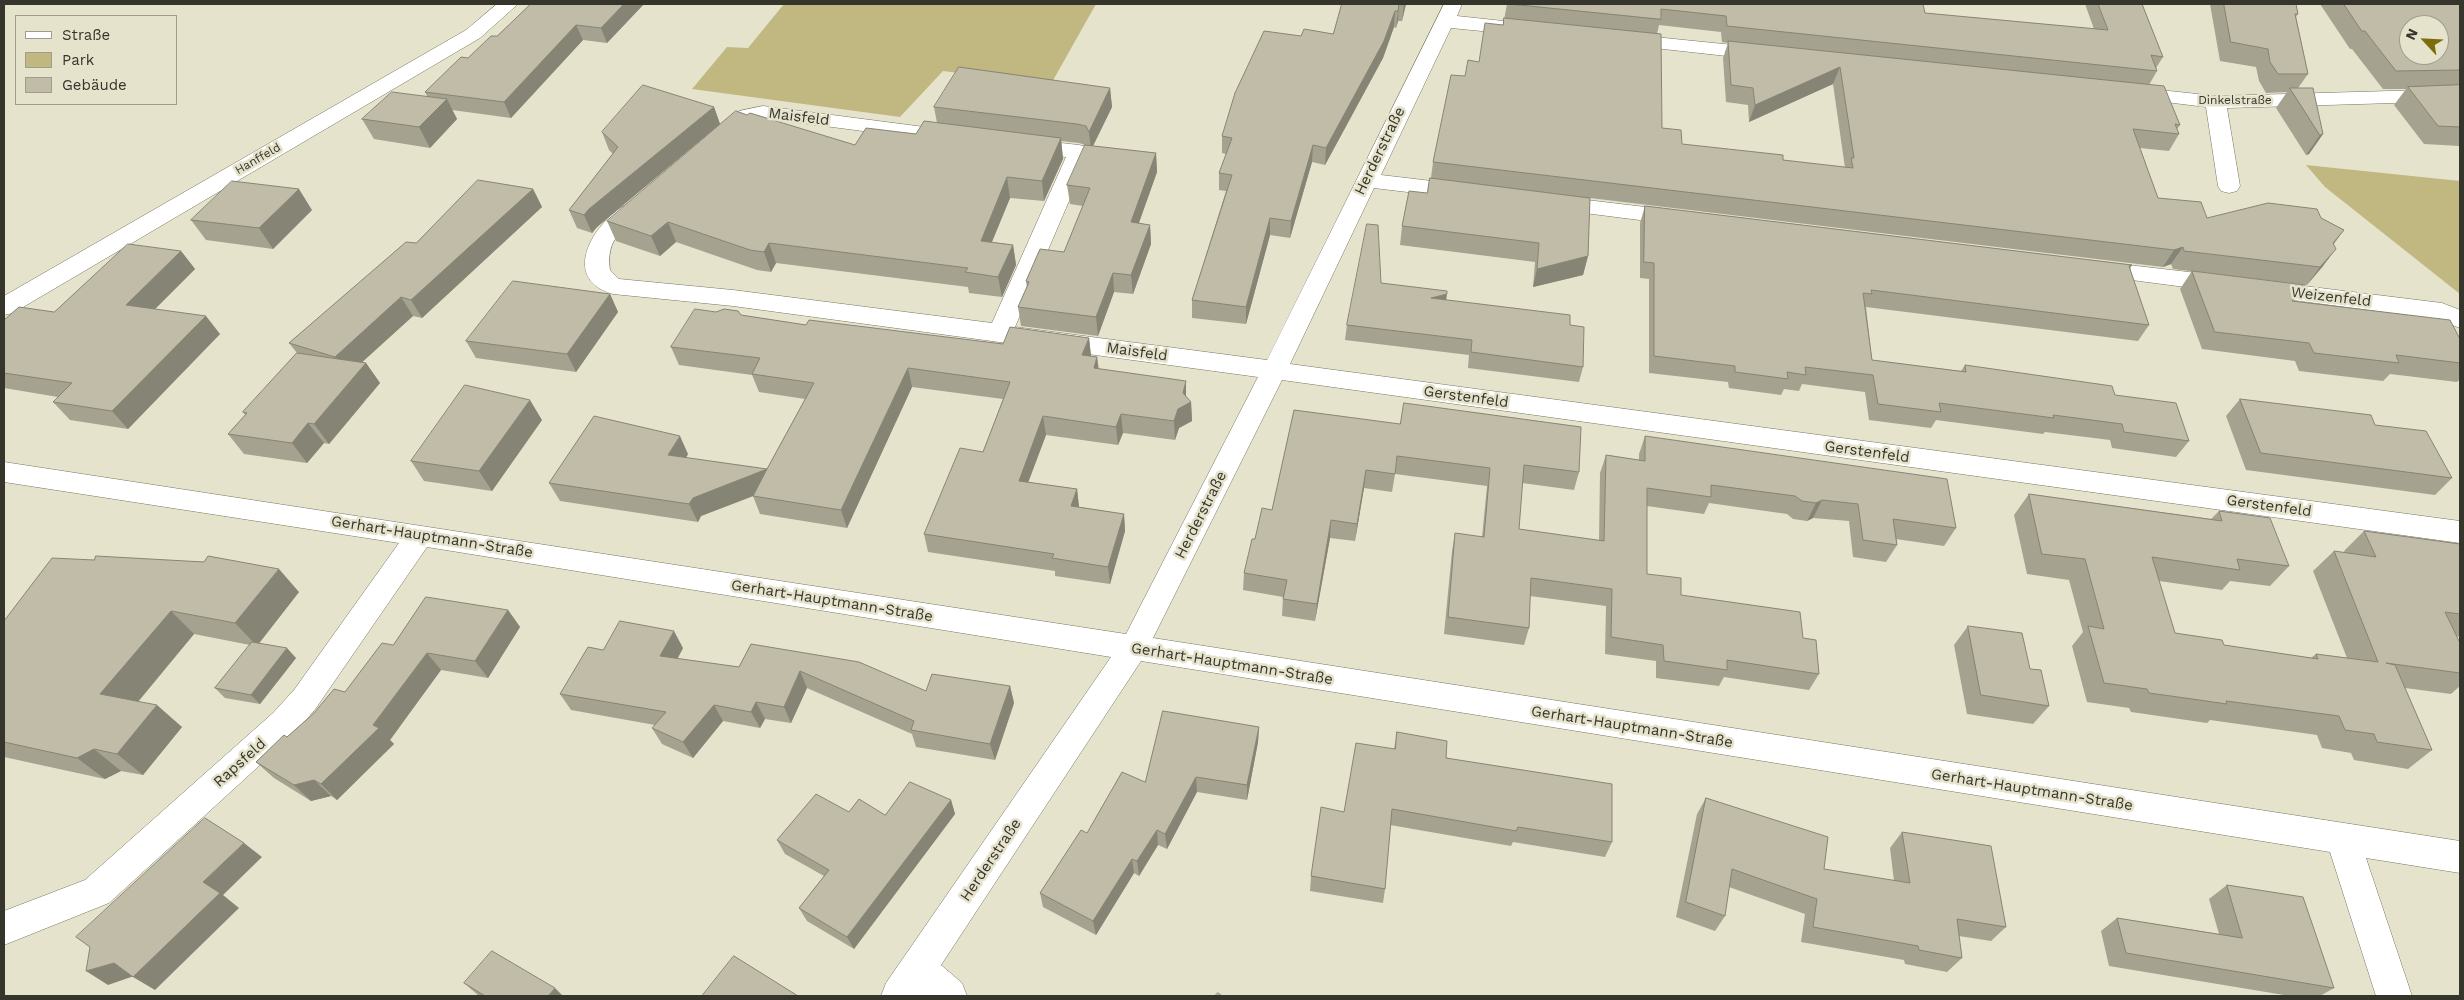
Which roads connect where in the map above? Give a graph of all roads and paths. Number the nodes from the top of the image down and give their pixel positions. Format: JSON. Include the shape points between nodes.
{"nodes":[{"id":1,"x":508,"y":4,"type":"edge"},
{"id":2,"x":1448,"y":12,"type":"edge"},
{"id":3,"x":1543,"y":31,"type":"edge"},
{"id":4,"x":1602,"y":37,"type":"edge"},
{"id":5,"x":1781,"y":56,"type":"edge"},
{"id":6,"x":2117,"y":92,"type":"edge"},
{"id":7,"x":2460,"y":95,"type":"edge"},
{"id":8,"x":2216,"y":102,"type":"junction"},
{"id":9,"x":702,"y":151,"type":"edge"},
{"id":10,"x":1366,"y":180,"type":"junction"},
{"id":11,"x":2229,"y":186,"type":"dead end"},
{"id":12,"x":658,"y":189,"type":"edge"},
{"id":13,"x":1484,"y":194,"type":"edge"},
{"id":14,"x":1534,"y":200,"type":"edge"},
{"id":15,"x":1701,"y":221,"type":"edge"},
{"id":16,"x":2076,"y":266,"type":"edge"},
{"id":17,"x":4,"y":307,"type":"edge"},
{"id":18,"x":2460,"y":320,"type":"edge"},
{"id":19,"x":1000,"y":333,"type":"junction"},
{"id":20,"x":1274,"y":371,"type":"junction"},
{"id":21,"x":4,"y":472,"type":"edge"},
{"id":22,"x":2460,"y":532,"type":"edge"},
{"id":23,"x":420,"y":535,"type":"junction"},
{"id":24,"x":1133,"y":649,"type":"junction"},
{"id":25,"x":2343,"y":839,"type":"junction"},
{"id":26,"x":2460,"y":857,"type":"edge"},
{"id":27,"x":4,"y":928,"type":"edge"},
{"id":28,"x":918,"y":968,"type":"junction"},
{"id":29,"x":899,"y":996,"type":"edge"},
{"id":30,"x":949,"y":996,"type":"edge"},
{"id":31,"x":2394,"y":996,"type":"edge"}],
"edges":[{"from":1,"to":17,"type":"street","name":"Hanffeld","via":[[465,39]]},
{"from":2,"to":3,"type":"street"},
{"from":2,"to":10,"type":"street","name":"Herderstraße"},
{"from":4,"to":5,"type":"street"},
{"from":6,"to":8,"type":"street","name":"Dinkelstraße"},
{"from":7,"to":8,"type":"street","name":"Dinkelstraße"},
{"from":8,"to":11,"type":"street"},
{"from":9,"to":19,"type":"street","name":"Maisfeld","via":[[746,115],[763,112],[1079,152]]},
{"from":10,"to":13,"type":"street"},
{"from":10,"to":20,"type":"street","name":"Herderstraße"},
{"from":12,"to":19,"type":"street","name":"Maisfeld","via":[[606,233],[596,253],[598,273],[613,286],[733,298]]},
{"from":14,"to":15,"type":"street"},
{"from":16,"to":18,"type":"street","name":"Weizenfeld","via":[[2442,311]]},
{"from":19,"to":20,"type":"street","name":"Maisfeld"},
{"from":20,"to":22,"type":"street","name":"Gerstenfeld"},
{"from":20,"to":24,"type":"street","name":"Herderstraße"},
{"from":21,"to":23,"type":"street","name":"Gerhart-Hauptmann-Straße"},
{"from":23,"to":24,"type":"street","name":"Gerhart-Hauptmann-Straße"},
{"from":23,"to":27,"type":"street","name":"Rapsfeld","via":[[305,699],[284,723],[97,892]]},
{"from":24,"to":25,"type":"street","name":"Gerhart-Hauptmann-Straße"},
{"from":24,"to":28,"type":"street","name":"Herderstraße"},
{"from":25,"to":26,"type":"street","name":"Gerhart-Hauptmann-Straße"},
{"from":25,"to":31,"type":"street"},
{"from":28,"to":29,"type":"street","name":"Herderstraße"},
{"from":28,"to":30,"type":"street"}]}
